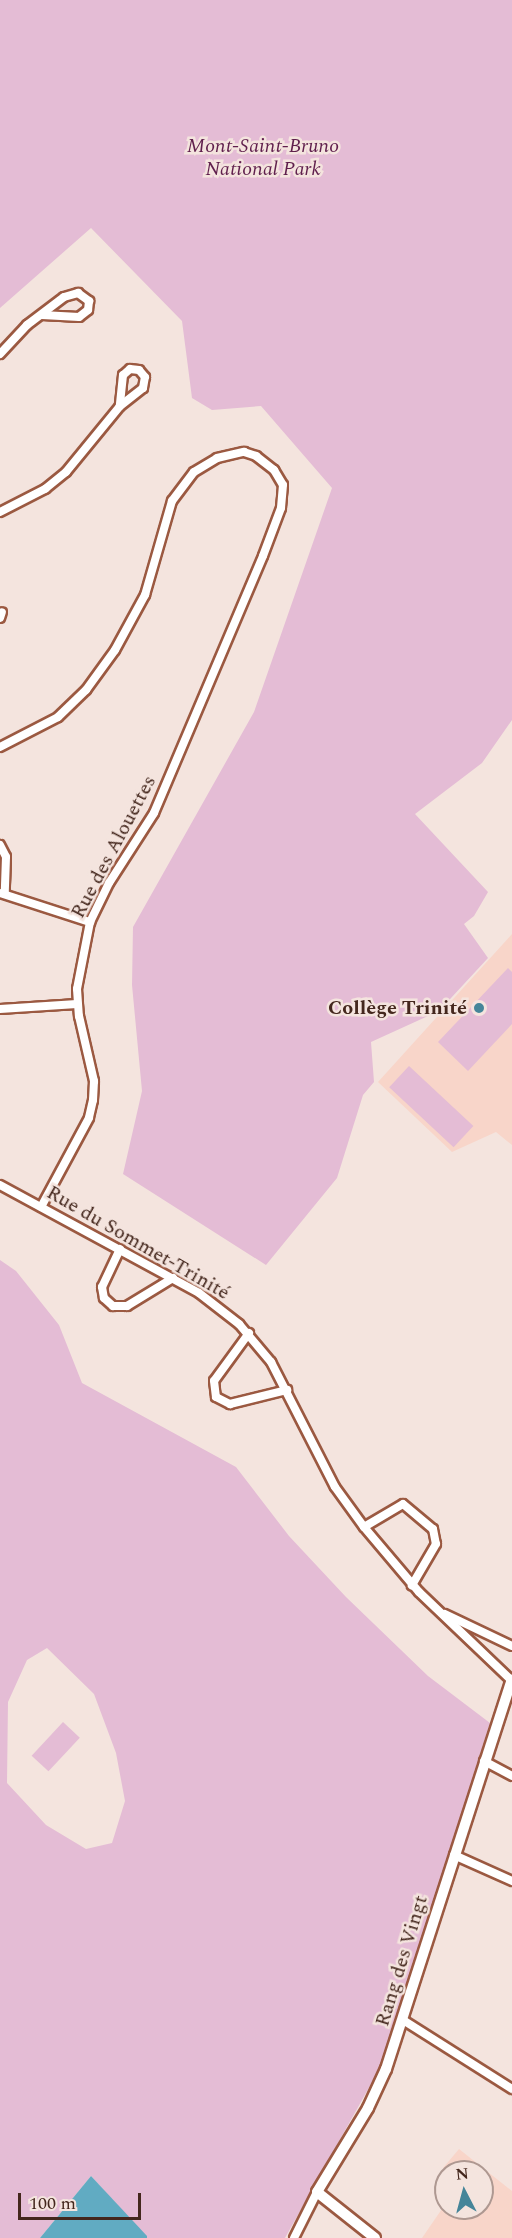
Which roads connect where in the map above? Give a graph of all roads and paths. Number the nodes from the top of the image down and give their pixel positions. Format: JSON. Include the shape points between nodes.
{"nodes":[{"id":1,"x":42,"y":315,"type":"junction"},
{"id":2,"x":0,"y":354,"type":"edge"},
{"id":3,"x":120,"y":406,"type":"dead end"},
{"id":4,"x":0,"y":512,"type":"edge"},
{"id":5,"x":0,"y":747,"type":"edge"},
{"id":6,"x":0,"y":845,"type":"edge"},
{"id":7,"x":3,"y":893,"type":"edge"},
{"id":8,"x":90,"y":922,"type":"junction"},
{"id":9,"x":77,"y":1004,"type":"junction"},
{"id":10,"x":0,"y":1009,"type":"edge"},
{"id":11,"x":0,"y":1185,"type":"edge"},
{"id":12,"x":41,"y":1207,"type":"junction"},
{"id":13,"x":120,"y":1250,"type":"junction"},
{"id":14,"x":173,"y":1278,"type":"junction"},
{"id":15,"x":249,"y":1333,"type":"junction"},
{"id":16,"x":287,"y":1390,"type":"junction"},
{"id":17,"x":364,"y":1527,"type":"junction"},
{"id":18,"x":412,"y":1586,"type":"junction"},
{"id":19,"x":433,"y":1606,"type":"junction"},
{"id":20,"x":512,"y":1646,"type":"edge"},
{"id":21,"x":512,"y":1680,"type":"edge"},
{"id":22,"x":484,"y":1761,"type":"junction"},
{"id":23,"x":512,"y":1776,"type":"edge"},
{"id":24,"x":454,"y":1855,"type":"junction"},
{"id":25,"x":512,"y":1881,"type":"edge"},
{"id":26,"x":403,"y":2020,"type":"junction"},
{"id":27,"x":512,"y":2089,"type":"edge"},
{"id":28,"x":317,"y":2192,"type":"junction"},
{"id":29,"x":294,"y":2238,"type":"edge"},
{"id":30,"x":375,"y":2238,"type":"edge"}],
"edges":[{"from":1,"to":1,"type":"street","via":[[79,317],[88,310],[88,301],[82,294],[73,293]]},
{"from":1,"to":2,"type":"street"},
{"from":3,"to":4,"type":"street","via":[[56,482]]},
{"from":5,"to":8,"type":"street","name":"Rue des Alouettes","via":[[58,717],[86,690],[115,650],[145,595],[172,501],[194,472],[217,458],[244,452],[256,456],[278,475],[283,488],[281,511],[259,567],[154,813],[109,883]]},
{"from":6,"to":7,"type":"street","via":[[6,857]]},
{"from":7,"to":8,"type":"street"},
{"from":8,"to":9,"type":"street","name":"Rue des Alouettes","via":[[80,962]]},
{"from":9,"to":10,"type":"street"},
{"from":9,"to":12,"type":"street","name":"Rue des Alouettes","via":[[93,1074],[93,1100],[88,1118]]},
{"from":11,"to":12,"type":"street","name":"Rue du Sommet-Trinité"},
{"from":12,"to":13,"type":"street","name":"Rue du Sommet-Trinité"},
{"from":13,"to":14,"type":"street","name":"Rue du Sommet-Trinité"},
{"from":13,"to":14,"type":"street","via":[[102,1287],[104,1298],[113,1306],[127,1306]]},
{"from":14,"to":15,"type":"street","name":"Rue du Sommet-Trinité","via":[[214,1303]]},
{"from":15,"to":16,"type":"street","name":"Rue du Sommet-Trinité"},
{"from":15,"to":16,"type":"street","via":[[214,1381],[216,1397],[230,1404]]},
{"from":16,"to":17,"type":"street","name":"Rue du Sommet-Trinité","via":[[335,1487]]},
{"from":17,"to":18,"type":"street","name":"Rue du Sommet-Trinité"},
{"from":17,"to":18,"type":"street","via":[[403,1504],[433,1529],[436,1544]]},
{"from":18,"to":19,"type":"street","name":"Rue du Sommet-Trinité"},
{"from":19,"to":20,"type":"street","name":"Rue du Sommet-Trinité"},
{"from":19,"to":21,"type":"street","name":"Rue du Sommet-Trinité"},
{"from":21,"to":22,"type":"street","name":"Rang des Vingt"},
{"from":22,"to":23,"type":"street"},
{"from":22,"to":24,"type":"street","name":"Rang des Vingt"},
{"from":24,"to":25,"type":"street"},
{"from":24,"to":26,"type":"street","name":"Rang des Vingt"},
{"from":26,"to":27,"type":"street"},
{"from":26,"to":28,"type":"street","name":"Rang des Vingt","via":[[373,2099]]},
{"from":28,"to":29,"type":"street","name":"Rang des Vingt"},
{"from":28,"to":30,"type":"street"}]}
